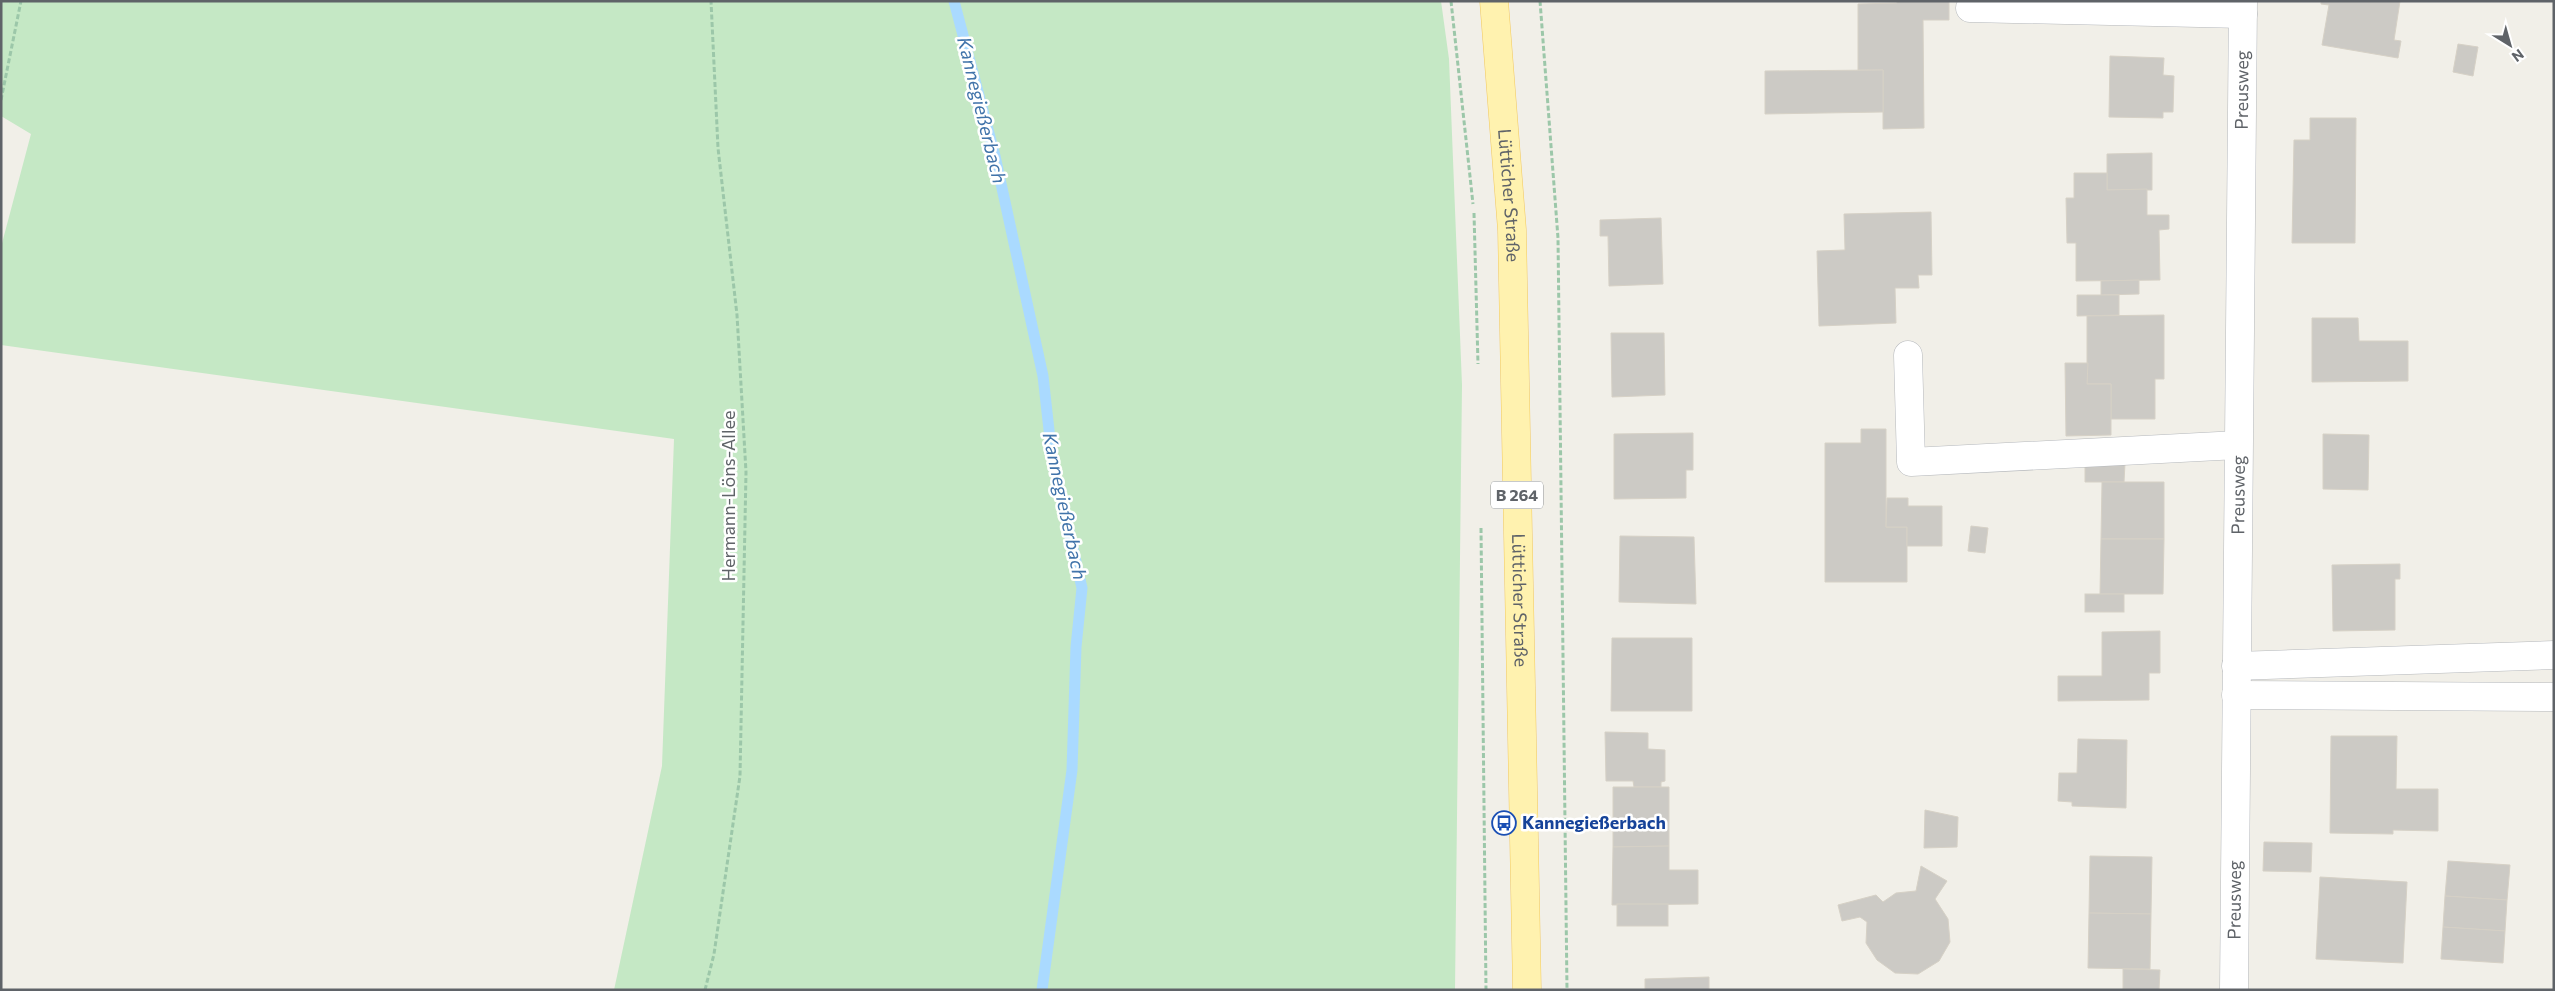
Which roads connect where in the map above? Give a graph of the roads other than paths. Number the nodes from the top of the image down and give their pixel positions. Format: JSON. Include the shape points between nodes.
{"nodes":[{"id":1,"x":1494,"y":1,"type":"edge"},
{"id":2,"x":2243,"y":7,"type":"edge"},
{"id":3,"x":1970,"y":8,"type":"dead end"},
{"id":4,"x":1908,"y":355,"type":"dead end"},
{"id":5,"x":2238,"y":444,"type":"junction"},
{"id":6,"x":2554,"y":655,"type":"edge"},
{"id":7,"x":2236,"y":666,"type":"junction"},
{"id":8,"x":2236,"y":695,"type":"junction"},
{"id":9,"x":2554,"y":697,"type":"edge"},
{"id":10,"x":1527,"y":990,"type":"edge"},
{"id":11,"x":2234,"y":990,"type":"edge"}],
"edges":[{"from":1,"to":10,"type":"main road","name":"Lütticher Straße","number":"B 264","via":[[1512,230]]},
{"from":2,"to":3,"type":"street"},
{"from":2,"to":5,"type":"street","name":"Preusweg"},
{"from":4,"to":5,"type":"street","via":[[1911,462]]},
{"from":5,"to":7,"type":"street","name":"Preusweg"},
{"from":6,"to":7,"type":"street"},
{"from":7,"to":8,"type":"street","name":"Preusweg"},
{"from":8,"to":9,"type":"street"},
{"from":8,"to":11,"type":"street","name":"Preusweg"}]}
